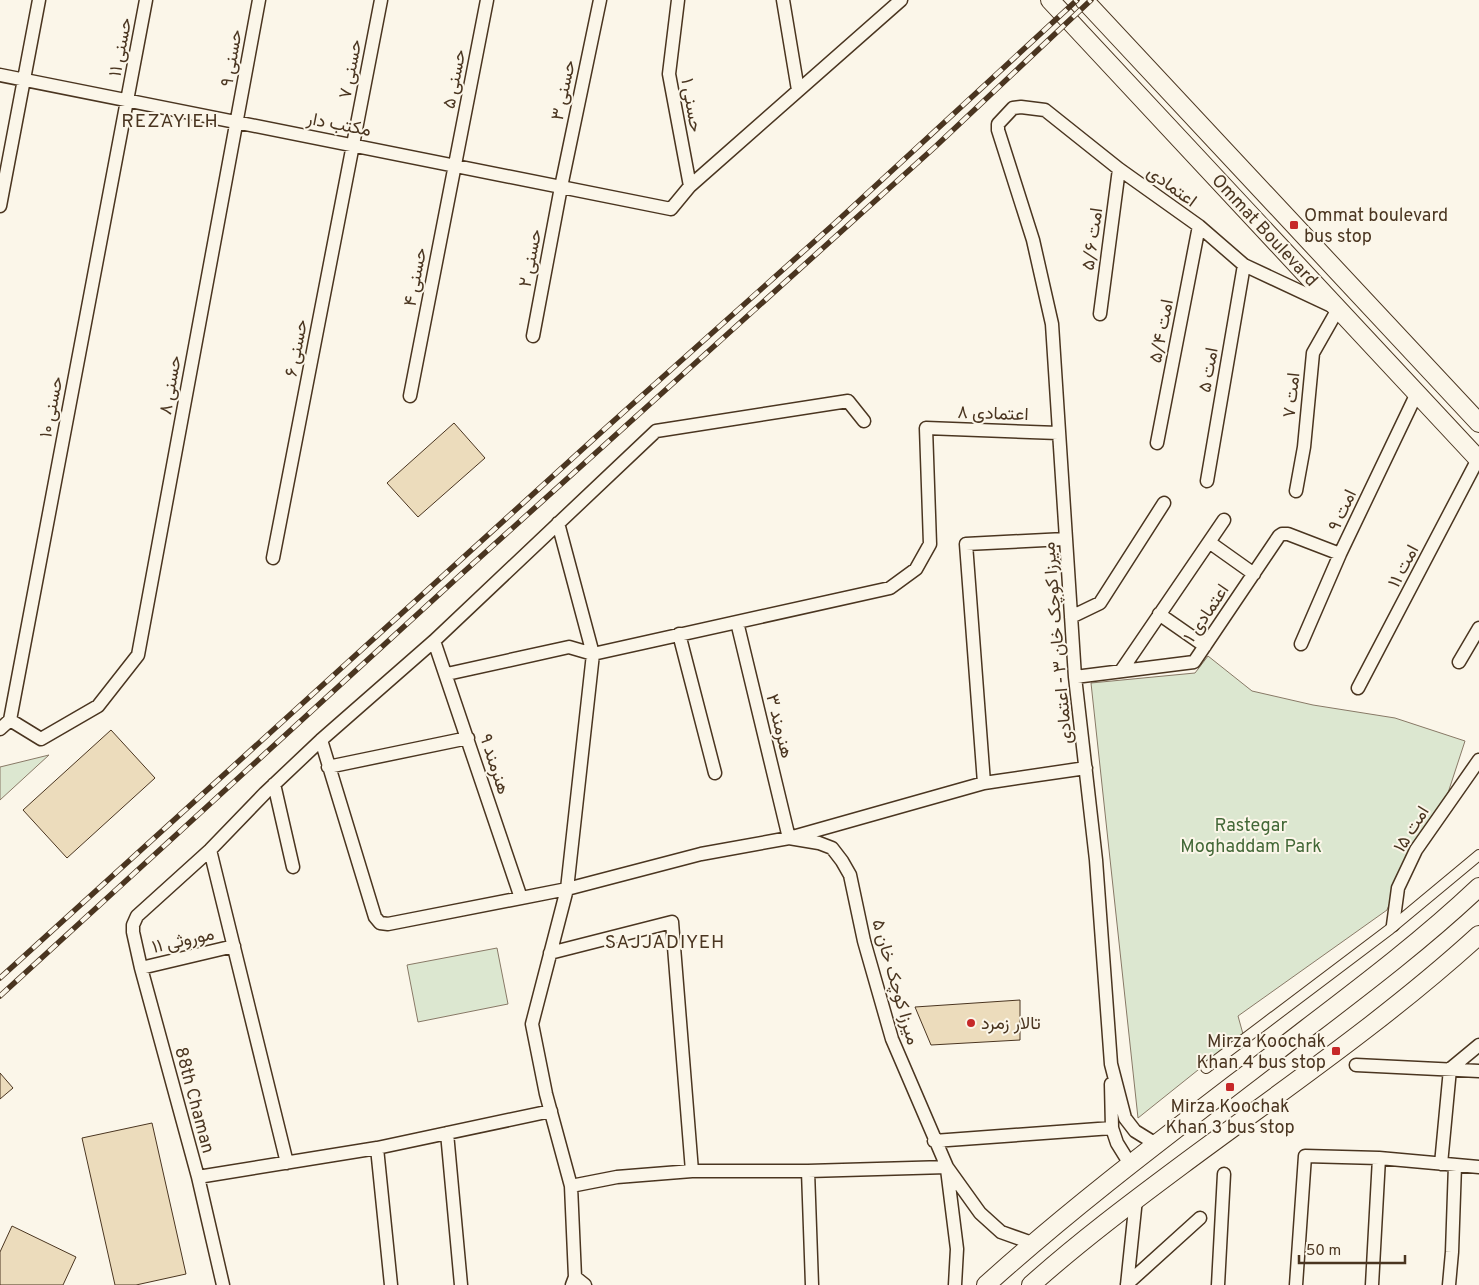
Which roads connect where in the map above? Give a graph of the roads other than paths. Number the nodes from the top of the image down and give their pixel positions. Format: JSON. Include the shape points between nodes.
{"nodes":[{"id":1,"x":39,"y":0,"type":"edge"},
{"id":2,"x":146,"y":0,"type":"edge"},
{"id":3,"x":259,"y":0,"type":"edge"},
{"id":4,"x":381,"y":0,"type":"edge"},
{"id":5,"x":487,"y":0,"type":"edge"},
{"id":6,"x":600,"y":0,"type":"edge"},
{"id":7,"x":678,"y":0,"type":"edge"},
{"id":8,"x":783,"y":0,"type":"edge"},
{"id":9,"x":901,"y":0,"type":"edge"},
{"id":10,"x":1050,"y":0,"type":"edge"},
{"id":11,"x":1084,"y":0,"type":"edge"},
{"id":12,"x":0,"y":75,"type":"edge"},
{"id":13,"x":24,"y":80,"type":"junction"},
{"id":14,"x":798,"y":90,"type":"junction"},
{"id":15,"x":127,"y":100,"type":"junction"},
{"id":16,"x":236,"y":122,"type":"junction"},
{"id":17,"x":998,"y":130,"type":"joint"},
{"id":18,"x":352,"y":145,"type":"junction"},
{"id":19,"x":455,"y":165,"type":"junction"},
{"id":20,"x":1119,"y":169,"type":"junction"},
{"id":21,"x":690,"y":186,"type":"junction"},
{"id":22,"x":561,"y":187,"type":"junction"},
{"id":23,"x":0,"y":206,"type":"edge"},
{"id":24,"x":1198,"y":226,"type":"junction"},
{"id":25,"x":1244,"y":265,"type":"junction"},
{"id":26,"x":1338,"y":308,"type":"junction"},
{"id":27,"x":1100,"y":314,"type":"dead end"},
{"id":28,"x":533,"y":336,"type":"dead end"},
{"id":29,"x":1417,"y":393,"type":"junction"},
{"id":30,"x":410,"y":396,"type":"dead end"},
{"id":31,"x":864,"y":421,"type":"dead end"},
{"id":32,"x":1479,"y":423,"type":"edge"},
{"id":33,"x":1058,"y":433,"type":"junction"},
{"id":34,"x":1157,"y":443,"type":"dead end"},
{"id":35,"x":1479,"y":459,"type":"edge"},
{"id":36,"x":1207,"y":481,"type":"dead end"},
{"id":37,"x":1296,"y":491,"type":"dead end"},
{"id":38,"x":1164,"y":503,"type":"dead end"},
{"id":39,"x":1224,"y":520,"type":"dead end"},
{"id":40,"x":558,"y":523,"type":"junction"},
{"id":41,"x":1066,"y":539,"type":"junction"},
{"id":42,"x":1209,"y":542,"type":"junction"},
{"id":43,"x":1340,"y":554,"type":"junction"},
{"id":44,"x":274,"y":558,"type":"dead end"},
{"id":45,"x":1254,"y":574,"type":"junction"},
{"id":46,"x":1159,"y":614,"type":"junction"},
{"id":47,"x":1071,"y":617,"type":"junction"},
{"id":48,"x":738,"y":622,"type":"junction"},
{"id":49,"x":1479,"y":628,"type":"edge"},
{"id":50,"x":679,"y":634,"type":"junction"},
{"id":51,"x":434,"y":641,"type":"junction"},
{"id":52,"x":1300,"y":644,"type":"dead end"},
{"id":53,"x":1205,"y":646,"type":"junction"},
{"id":54,"x":592,"y":654,"type":"junction"},
{"id":55,"x":1459,"y":662,"type":"dead end"},
{"id":56,"x":1121,"y":671,"type":"junction"},
{"id":57,"x":446,"y":674,"type":"junction"},
{"id":58,"x":1075,"y":677,"type":"junction"},
{"id":59,"x":1358,"y":688,"type":"dead end"},
{"id":60,"x":5,"y":725,"type":"edge"},
{"id":61,"x":468,"y":738,"type":"junction"},
{"id":62,"x":321,"y":740,"type":"junction"},
{"id":63,"x":1479,"y":760,"type":"edge"},
{"id":64,"x":328,"y":767,"type":"junction"},
{"id":65,"x":1086,"y":768,"type":"junction"},
{"id":66,"x":715,"y":773,"type":"dead end"},
{"id":67,"x":984,"y":783,"type":"junction"},
{"id":68,"x":274,"y":784,"type":"junction"},
{"id":69,"x":789,"y":838,"type":"junction"},
{"id":70,"x":210,"y":850,"type":"junction"},
{"id":71,"x":1479,"y":855,"type":"edge"},
{"id":72,"x":293,"y":867,"type":"dead end"},
{"id":73,"x":1479,"y":887,"type":"edge"},
{"id":74,"x":566,"y":889,"type":"junction"},
{"id":75,"x":521,"y":898,"type":"junction"},
{"id":76,"x":1393,"y":925,"type":"junction"},
{"id":77,"x":1479,"y":935,"type":"edge"},
{"id":78,"x":234,"y":946,"type":"junction"},
{"id":79,"x":550,"y":953,"type":"junction"},
{"id":80,"x":141,"y":968,"type":"junction"},
{"id":81,"x":1479,"y":1045,"type":"edge"},
{"id":82,"x":1111,"y":1064,"type":"junction"},
{"id":83,"x":1356,"y":1065,"type":"dead end"},
{"id":84,"x":1206,"y":1068,"type":"dead end"},
{"id":85,"x":1450,"y":1069,"type":"junction"},
{"id":86,"x":1479,"y":1071,"type":"edge"},
{"id":87,"x":550,"y":1111,"type":"junction"},
{"id":88,"x":1112,"y":1128,"type":"junction"},
{"id":89,"x":447,"y":1133,"type":"junction"},
{"id":90,"x":934,"y":1141,"type":"junction"},
{"id":91,"x":1156,"y":1144,"type":"junction"},
{"id":92,"x":377,"y":1148,"type":"junction"},
{"id":93,"x":1379,"y":1158,"type":"junction"},
{"id":94,"x":287,"y":1163,"type":"junction"},
{"id":95,"x":1130,"y":1164,"type":"junction"},
{"id":96,"x":1441,"y":1164,"type":"junction"},
{"id":97,"x":1455,"y":1165,"type":"junction"},
{"id":98,"x":946,"y":1167,"type":"junction"},
{"id":99,"x":1479,"y":1167,"type":"edge"},
{"id":100,"x":808,"y":1171,"type":"junction"},
{"id":101,"x":692,"y":1172,"type":"junction"},
{"id":102,"x":1224,"y":1174,"type":"dead end"},
{"id":103,"x":198,"y":1177,"type":"junction"},
{"id":104,"x":571,"y":1186,"type":"junction"},
{"id":105,"x":1136,"y":1199,"type":"junction"},
{"id":106,"x":1200,"y":1218,"type":"dead end"},
{"id":107,"x":1032,"y":1243,"type":"junction"},
{"id":108,"x":577,"y":1282,"type":"edge"},
{"id":109,"x":1127,"y":1284,"type":"edge"},
{"id":110,"x":223,"y":1285,"type":"edge"},
{"id":111,"x":391,"y":1285,"type":"edge"},
{"id":112,"x":461,"y":1285,"type":"edge"},
{"id":113,"x":812,"y":1285,"type":"edge"},
{"id":114,"x":955,"y":1285,"type":"edge"},
{"id":115,"x":986,"y":1285,"type":"edge"},
{"id":116,"x":1031,"y":1285,"type":"edge"},
{"id":117,"x":1218,"y":1285,"type":"edge"},
{"id":118,"x":1296,"y":1285,"type":"edge"},
{"id":119,"x":1372,"y":1285,"type":"edge"},
{"id":120,"x":1449,"y":1285,"type":"edge"}],
"edges":[{"from":1,"to":13,"type":"street"},
{"from":2,"to":15,"type":"street","name":"حسنی ۱۱"},
{"from":3,"to":16,"type":"street","name":"حسنی ۹"},
{"from":4,"to":18,"type":"street","name":"حسنی ۷"},
{"from":5,"to":19,"type":"street","name":"حسنی ۵"},
{"from":6,"to":22,"type":"street","name":"حسنی ۳"},
{"from":7,"to":21,"type":"street","name":"حسنی ۱","via":[[668,74]]},
{"from":8,"to":14,"type":"street"},
{"from":9,"to":14,"type":"street"},
{"from":10,"to":26,"type":"main road","name":"Ommat Boulevard"},
{"from":11,"to":32,"type":"main road","name":"Ommat Boulevard"},
{"from":12,"to":13,"type":"street","name":"مکتب دار"},
{"from":13,"to":15,"type":"street","name":"مکتب دار"},
{"from":13,"to":23,"type":"street"},
{"from":14,"to":21,"type":"street"},
{"from":15,"to":16,"type":"street","name":"مکتب دار"},
{"from":15,"to":60,"type":"street","name":"حسنی ۱۰"},
{"from":16,"to":18,"type":"street","name":"مکتب دار"},
{"from":16,"to":60,"type":"street","name":"حسنی ۸","via":[[138,654],[98,706],[41,739]]},
{"from":17,"to":20,"type":"street","name":"اعتمادی","via":[[998,124],[1013,108],[1045,110]]},
{"from":17,"to":33,"type":"street","name":"میرزا کوچک خان ۳ - اعتمادی","via":[[1033,240],[1052,324]]},
{"from":18,"to":19,"type":"street","name":"مکتب دار"},
{"from":18,"to":44,"type":"street","name":"حسنی ۶"},
{"from":19,"to":22,"type":"street","name":"مکتب دار"},
{"from":19,"to":30,"type":"street","name":"حسنی ۴"},
{"from":20,"to":24,"type":"street","name":"اعتمادی"},
{"from":20,"to":27,"type":"street","name":"امت ۵/۶"},
{"from":21,"to":22,"type":"street","name":"مکتب دار","via":[[671,209]]},
{"from":22,"to":28,"type":"street","name":"حسنی ۲"},
{"from":24,"to":25,"type":"street","name":"اعتمادی"},
{"from":24,"to":34,"type":"street","name":"امت ۵/۴"},
{"from":25,"to":26,"type":"street","name":"اعتمادی"},
{"from":25,"to":36,"type":"street","name":"امت ۵"},
{"from":26,"to":29,"type":"main road","name":"Ommat Boulevard"},
{"from":26,"to":37,"type":"street","name":"امت ۷","via":[[1313,353],[1304,447]]},
{"from":29,"to":35,"type":"main road","name":"Ommat Boulevard"},
{"from":29,"to":43,"type":"street","name":"امت ۹"},
{"from":31,"to":40,"type":"street","via":[[848,400],[656,431]]},
{"from":33,"to":41,"type":"street","name":"میرزا کوچک خان ۳ - اعتمادی"},
{"from":33,"to":48,"type":"street","name":"اعتمادی ۸","via":[[926,428],[930,544],[916,569],[890,588]]},
{"from":35,"to":59,"type":"street","name":"امت ۱۱"},
{"from":38,"to":47,"type":"street","via":[[1100,603]]},
{"from":39,"to":42,"type":"street"},
{"from":40,"to":51,"type":"street"},
{"from":40,"to":54,"type":"street"},
{"from":41,"to":47,"type":"street","name":"میرزا کوچک خان ۳ - اعتمادی"},
{"from":41,"to":67,"type":"street","via":[[966,544]]},
{"from":42,"to":45,"type":"street"},
{"from":42,"to":46,"type":"street"},
{"from":43,"to":45,"type":"street","name":"اعتمادی ۱","via":[[1282,534]]},
{"from":43,"to":52,"type":"street","name":"امت ۹"},
{"from":45,"to":53,"type":"street","name":"اعتمادی ۱"},
{"from":46,"to":53,"type":"street"},
{"from":46,"to":56,"type":"street"},
{"from":47,"to":58,"type":"street","name":"میرزا کوچک خان ۳ - اعتمادی"},
{"from":48,"to":50,"type":"street"},
{"from":48,"to":69,"type":"street","name":"هنرمند ۳"},
{"from":49,"to":55,"type":"street"},
{"from":50,"to":54,"type":"street"},
{"from":50,"to":66,"type":"street"},
{"from":51,"to":57,"type":"street","name":"هنرمند ۹"},
{"from":51,"to":62,"type":"street"},
{"from":53,"to":56,"type":"street","name":"اعتمادی ۱","via":[[1194,662]]},
{"from":54,"to":57,"type":"street","via":[[569,647]]},
{"from":54,"to":74,"type":"street"},
{"from":56,"to":58,"type":"street","name":"اعتمادی ۱"},
{"from":57,"to":61,"type":"street","name":"هنرمند ۹"},
{"from":58,"to":65,"type":"street","name":"میرزا کوچک خان ۳ - اعتمادی"},
{"from":61,"to":64,"type":"street"},
{"from":61,"to":75,"type":"street","name":"هنرمند ۹"},
{"from":62,"to":64,"type":"street"},
{"from":62,"to":68,"type":"street"},
{"from":63,"to":76,"type":"street","name":"امت ۱۵","via":[[1416,850],[1398,888]]},
{"from":64,"to":75,"type":"street","via":[[375,917],[380,923]]},
{"from":65,"to":67,"type":"street"},
{"from":65,"to":82,"type":"street","name":"میرزا کوچک خان ۳ - اعتمادی"},
{"from":67,"to":69,"type":"street"},
{"from":68,"to":70,"type":"street"},
{"from":68,"to":72,"type":"street"},
{"from":69,"to":74,"type":"street","via":[[701,854]]},
{"from":69,"to":90,"type":"street","name":"میرزا کوچک خان ۵","via":[[832,848],[850,875],[864,941],[892,1039]]},
{"from":70,"to":78,"type":"street"},
{"from":70,"to":80,"type":"street","name":"88th Chaman","via":[[137,916],[133,925]]},
{"from":71,"to":76,"type":"street"},
{"from":73,"to":91,"type":"main road","via":[[1444,920],[1360,988]]},
{"from":74,"to":75,"type":"street"},
{"from":74,"to":79,"type":"street"},
{"from":76,"to":84,"type":"street"},
{"from":77,"to":105,"type":"main road","via":[[1381,1018]]},
{"from":78,"to":80,"type":"street","name":"موروثی ۱۱"},
{"from":78,"to":94,"type":"street"},
{"from":79,"to":87,"type":"street","via":[[532,1024]]},
{"from":79,"to":101,"type":"street","via":[[672,922]]},
{"from":80,"to":103,"type":"street","name":"88th Chaman"},
{"from":81,"to":85,"type":"street"},
{"from":82,"to":88,"type":"street"},
{"from":82,"to":91,"type":"street","name":"میرزا کوچک خان ۳ - اعتمادی","via":[[1125,1118],[1135,1131]]},
{"from":83,"to":85,"type":"street"},
{"from":85,"to":86,"type":"street"},
{"from":85,"to":96,"type":"street"},
{"from":87,"to":89,"type":"street"},
{"from":87,"to":104,"type":"street"},
{"from":88,"to":90,"type":"street"},
{"from":88,"to":95,"type":"street"},
{"from":89,"to":92,"type":"street"},
{"from":89,"to":112,"type":"street"},
{"from":90,"to":98,"type":"street","name":"میرزا کوچک خان ۵"},
{"from":91,"to":95,"type":"main road"},
{"from":92,"to":94,"type":"street"},
{"from":92,"to":111,"type":"street"},
{"from":93,"to":96,"type":"street"},
{"from":93,"to":118,"type":"street","via":[[1305,1156]]},
{"from":93,"to":119,"type":"street"},
{"from":94,"to":103,"type":"street"},
{"from":95,"to":107,"type":"main road"},
{"from":96,"to":97,"type":"street"},
{"from":97,"to":99,"type":"street"},
{"from":97,"to":120,"type":"street"},
{"from":98,"to":100,"type":"street"},
{"from":98,"to":107,"type":"street","name":"میرزا کوچک خان ۵","via":[[980,1213],[1001,1232]]},
{"from":98,"to":114,"type":"street","name":"میرزا کوچک خان ۵","via":[[957,1249]]},
{"from":100,"to":101,"type":"street"},
{"from":100,"to":113,"type":"street"},
{"from":101,"to":104,"type":"street","via":[[616,1177]]},
{"from":102,"to":117,"type":"street"},
{"from":103,"to":110,"type":"street","name":"88th Chaman"},
{"from":104,"to":108,"type":"street"},
{"from":105,"to":109,"type":"street"},
{"from":105,"to":116,"type":"main road"},
{"from":106,"to":109,"type":"street"},
{"from":107,"to":115,"type":"main road"}]}
